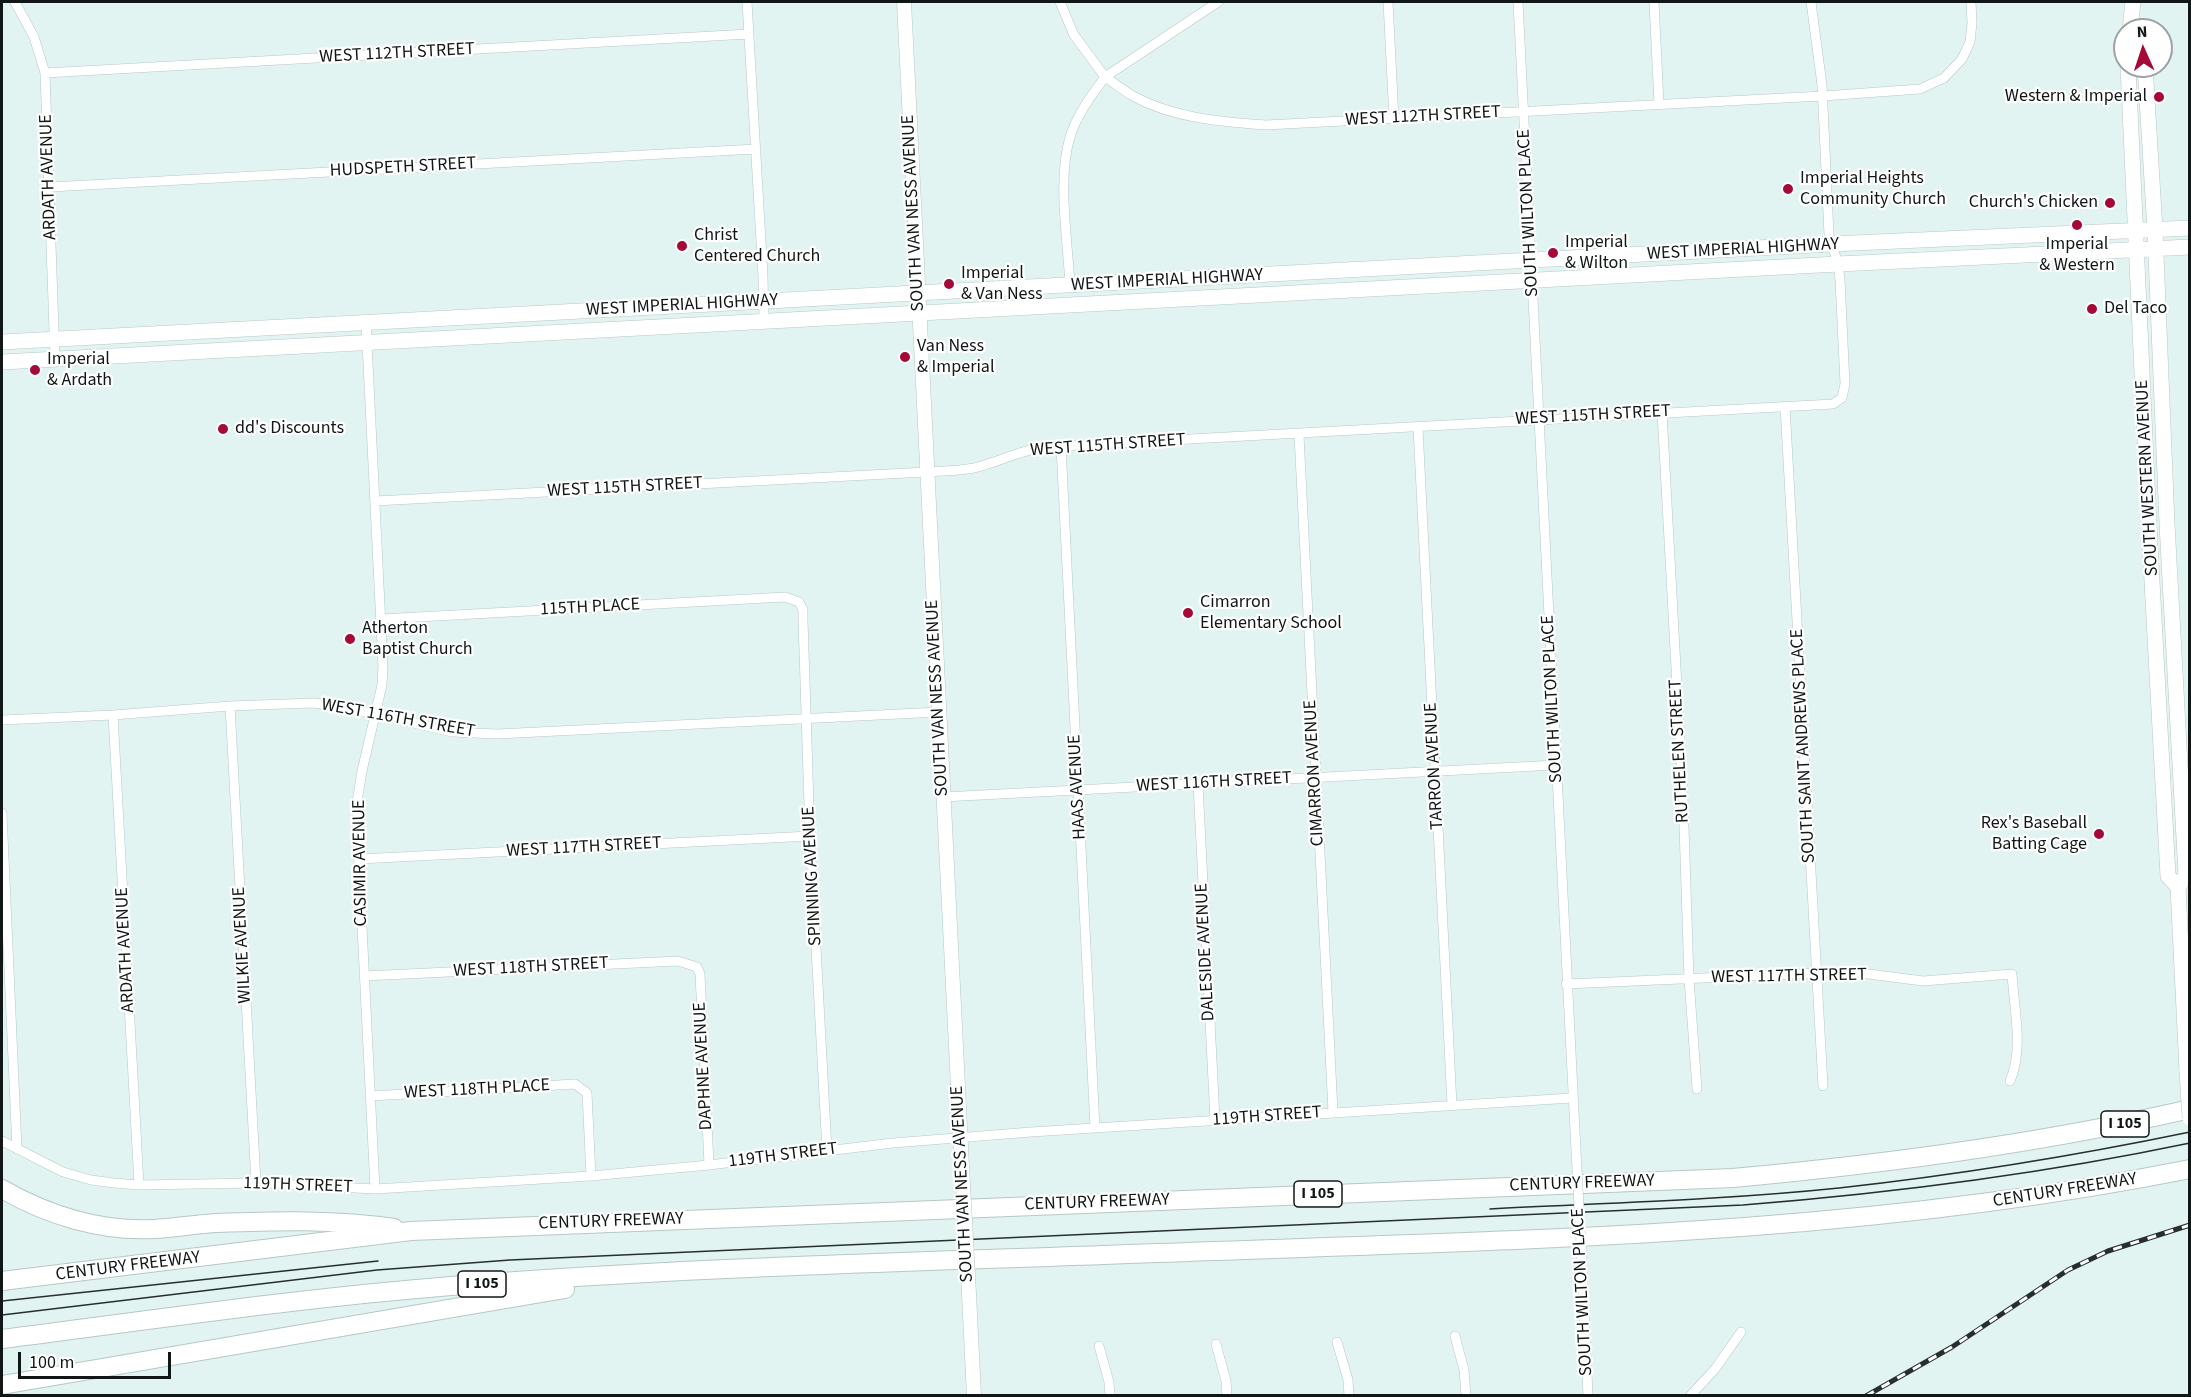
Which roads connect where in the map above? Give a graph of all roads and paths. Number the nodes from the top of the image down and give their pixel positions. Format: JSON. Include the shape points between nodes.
{"nodes":[{"id":1,"x":15,"y":2,"type":"edge"},
{"id":2,"x":747,"y":2,"type":"edge"},
{"id":3,"x":904,"y":2,"type":"edge"},
{"id":4,"x":1060,"y":2,"type":"edge"},
{"id":5,"x":1218,"y":2,"type":"edge"},
{"id":6,"x":1388,"y":2,"type":"edge"},
{"id":7,"x":1518,"y":2,"type":"edge"},
{"id":8,"x":1654,"y":2,"type":"edge"},
{"id":9,"x":1811,"y":2,"type":"edge"},
{"id":10,"x":1971,"y":2,"type":"edge"},
{"id":11,"x":749,"y":34,"type":"junction"},
{"id":12,"x":45,"y":73,"type":"junction"},
{"id":13,"x":1106,"y":76,"type":"junction"},
{"id":14,"x":2129,"y":78,"type":"edge"},
{"id":15,"x":2146,"y":78,"type":"edge"},
{"id":16,"x":1823,"y":96,"type":"junction"},
{"id":17,"x":1659,"y":104,"type":"junction"},
{"id":18,"x":1525,"y":112,"type":"junction"},
{"id":19,"x":1394,"y":119,"type":"junction"},
{"id":20,"x":756,"y":149,"type":"junction"},
{"id":21,"x":50,"y":187,"type":"junction"},
{"id":22,"x":2190,"y":228,"type":"edge"},
{"id":23,"x":2137,"y":230,"type":"junction"},
{"id":24,"x":2155,"y":230,"type":"junction"},
{"id":25,"x":1831,"y":244,"type":"junction"},
{"id":26,"x":2190,"y":247,"type":"edge"},
{"id":27,"x":2156,"y":249,"type":"junction"},
{"id":28,"x":2138,"y":250,"type":"junction"},
{"id":29,"x":1531,"y":261,"type":"junction"},
{"id":30,"x":1838,"y":264,"type":"junction"},
{"id":31,"x":1532,"y":280,"type":"junction"},
{"id":32,"x":1070,"y":286,"type":"junction"},
{"id":33,"x":919,"y":294,"type":"junction"},
{"id":34,"x":764,"y":302,"type":"junction"},
{"id":35,"x":918,"y":313,"type":"junction"},
{"id":36,"x":764,"y":322,"type":"junction"},
{"id":37,"x":366,"y":323,"type":"junction"},
{"id":38,"x":55,"y":339,"type":"junction"},
{"id":39,"x":2,"y":342,"type":"edge"},
{"id":40,"x":368,"y":343,"type":"junction"},
{"id":41,"x":55,"y":359,"type":"junction"},
{"id":42,"x":2,"y":362,"type":"edge"},
{"id":43,"x":1785,"y":406,"type":"junction"},
{"id":44,"x":1662,"y":412,"type":"junction"},
{"id":45,"x":1539,"y":419,"type":"junction"},
{"id":46,"x":1418,"y":428,"type":"junction"},
{"id":47,"x":1299,"y":435,"type":"junction"},
{"id":48,"x":1061,"y":446,"type":"junction"},
{"id":49,"x":926,"y":472,"type":"junction"},
{"id":50,"x":375,"y":501,"type":"junction"},
{"id":51,"x":799,"y":602,"type":"joint"},
{"id":52,"x":381,"y":620,"type":"junction"},
{"id":53,"x":230,"y":706,"type":"junction"},
{"id":54,"x":939,"y":712,"type":"junction"},
{"id":55,"x":375,"y":714,"type":"junction"},
{"id":56,"x":113,"y":715,"type":"junction"},
{"id":57,"x":806,"y":719,"type":"junction"},
{"id":58,"x":2,"y":720,"type":"edge"},
{"id":59,"x":1556,"y":765,"type":"junction"},
{"id":60,"x":1435,"y":772,"type":"junction"},
{"id":61,"x":1316,"y":778,"type":"junction"},
{"id":62,"x":1197,"y":784,"type":"junction"},
{"id":63,"x":1078,"y":790,"type":"junction"},
{"id":64,"x":944,"y":797,"type":"junction"},
{"id":65,"x":2,"y":813,"type":"edge"},
{"id":66,"x":810,"y":836,"type":"junction"},
{"id":67,"x":359,"y":860,"type":"junction"},
{"id":68,"x":2178,"y":887,"type":"junction"},
{"id":69,"x":697,"y":967,"type":"joint"},
{"id":70,"x":1816,"y":973,"type":"junction"},
{"id":71,"x":365,"y":976,"type":"junction"},
{"id":72,"x":1689,"y":979,"type":"junction"},
{"id":73,"x":1566,"y":984,"type":"junction"},
{"id":74,"x":2010,"y":1081,"type":"dead end"},
{"id":75,"x":1822,"y":1086,"type":"dead end"},
{"id":76,"x":1697,"y":1089,"type":"dead end"},
{"id":77,"x":371,"y":1096,"type":"junction"},
{"id":78,"x":1572,"y":1098,"type":"junction"},
{"id":79,"x":1452,"y":1105,"type":"junction"},
{"id":80,"x":2190,"y":1109,"type":"edge"},
{"id":81,"x":1333,"y":1112,"type":"junction"},
{"id":82,"x":2190,"y":1118,"type":"edge"},
{"id":83,"x":1215,"y":1120,"type":"junction"},
{"id":84,"x":1095,"y":1128,"type":"junction"},
{"id":85,"x":961,"y":1138,"type":"junction"},
{"id":86,"x":2,"y":1141,"type":"edge"},
{"id":87,"x":17,"y":1149,"type":"junction"},
{"id":88,"x":827,"y":1151,"type":"junction"},
{"id":89,"x":709,"y":1166,"type":"junction"},
{"id":90,"x":2190,"y":1169,"type":"edge"},
{"id":91,"x":591,"y":1176,"type":"junction"},
{"id":92,"x":256,"y":1183,"type":"junction"},
{"id":93,"x":139,"y":1185,"type":"junction"},
{"id":94,"x":2,"y":1188,"type":"edge"},
{"id":95,"x":375,"y":1189,"type":"junction"},
{"id":96,"x":411,"y":1231,"type":"junction"},
{"id":97,"x":660,"y":1273,"type":"junction"},
{"id":98,"x":2,"y":1281,"type":"edge"},
{"id":99,"x":1741,"y":1332,"type":"dead end"},
{"id":100,"x":1455,"y":1336,"type":"dead end"},
{"id":101,"x":2,"y":1339,"type":"edge"},
{"id":102,"x":1337,"y":1342,"type":"dead end"},
{"id":103,"x":1216,"y":1344,"type":"dead end"},
{"id":104,"x":1099,"y":1346,"type":"dead end"},
{"id":105,"x":2,"y":1385,"type":"edge"},
{"id":106,"x":974,"y":1395,"type":"edge"},
{"id":107,"x":1110,"y":1395,"type":"edge"},
{"id":108,"x":1227,"y":1395,"type":"edge"},
{"id":109,"x":1348,"y":1395,"type":"edge"},
{"id":110,"x":1466,"y":1395,"type":"edge"},
{"id":111,"x":1588,"y":1395,"type":"edge"},
{"id":112,"x":1690,"y":1395,"type":"edge"}],
"edges":[{"from":1,"to":12,"type":"street","name":"ARDATH AVENUE","via":[[34,37]]},
{"from":2,"to":11,"type":"street"},
{"from":3,"to":33,"type":"main road","name":"SOUTH VAN NESS AVENUE"},
{"from":4,"to":13,"type":"street","via":[[1074,35]]},
{"from":5,"to":13,"type":"street"},
{"from":6,"to":19,"type":"street"},
{"from":7,"to":18,"type":"street","name":"SOUTH WILTON PLACE"},
{"from":8,"to":17,"type":"street"},
{"from":9,"to":16,"type":"street"},
{"from":10,"to":16,"type":"street","name":"WEST 112TH STREET","via":[[1970,42],[1962,59],[1944,78],[1920,89]]},
{"from":11,"to":12,"type":"street","name":"WEST 112TH STREET"},
{"from":11,"to":20,"type":"street"},
{"from":12,"to":21,"type":"street","name":"ARDATH AVENUE"},
{"from":13,"to":19,"type":"street","name":"WEST 112TH STREET","via":[[1160,109],[1230,123]]},
{"from":13,"to":32,"type":"street","via":[[1077,118],[1066,157]]},
{"from":14,"to":23,"type":"main road","name":"SOUTH WESTERN AVENUE"},
{"from":15,"to":24,"type":"main road","name":"SOUTH WESTERN AVENUE"},
{"from":16,"to":17,"type":"street","name":"WEST 112TH STREET"},
{"from":16,"to":25,"type":"street"},
{"from":17,"to":18,"type":"street","name":"WEST 112TH STREET"},
{"from":18,"to":19,"type":"street","name":"WEST 112TH STREET"},
{"from":18,"to":29,"type":"street","name":"SOUTH WILTON PLACE"},
{"from":20,"to":21,"type":"street","name":"HUDSPETH STREET"},
{"from":20,"to":34,"type":"street"},
{"from":21,"to":38,"type":"street","name":"ARDATH AVENUE"},
{"from":22,"to":24,"type":"main road","name":"WEST IMPERIAL HIGHWAY"},
{"from":23,"to":24,"type":"main road","name":"WEST IMPERIAL HIGHWAY"},
{"from":23,"to":25,"type":"main road","name":"WEST IMPERIAL HIGHWAY"},
{"from":23,"to":28,"type":"main road","name":"SOUTH WESTERN AVENUE"},
{"from":24,"to":27,"type":"main road","name":"SOUTH WESTERN AVENUE"},
{"from":25,"to":29,"type":"main road","name":"WEST IMPERIAL HIGHWAY"},
{"from":25,"to":30,"type":"street"},
{"from":26,"to":27,"type":"main road","name":"WEST IMPERIAL HIGHWAY"},
{"from":27,"to":28,"type":"main road","name":"WEST IMPERIAL HIGHWAY"},
{"from":27,"to":68,"type":"main road","name":"SOUTH WESTERN AVENUE","via":[[2186,875]]},
{"from":28,"to":30,"type":"main road","name":"WEST IMPERIAL HIGHWAY"},
{"from":28,"to":68,"type":"main road","name":"SOUTH WESTERN AVENUE","via":[[2168,876]]},
{"from":29,"to":31,"type":"street","name":"SOUTH WILTON PLACE"},
{"from":29,"to":32,"type":"main road","name":"WEST IMPERIAL HIGHWAY"},
{"from":30,"to":31,"type":"main road","name":"WEST IMPERIAL HIGHWAY"},
{"from":30,"to":43,"type":"street","name":"WEST 115TH STREET","via":[[1845,384],[1842,398],[1833,404]]},
{"from":31,"to":35,"type":"main road","name":"WEST IMPERIAL HIGHWAY"},
{"from":31,"to":45,"type":"street","name":"SOUTH WILTON PLACE"},
{"from":32,"to":33,"type":"main road","name":"WEST IMPERIAL HIGHWAY"},
{"from":33,"to":34,"type":"main road","name":"WEST IMPERIAL HIGHWAY"},
{"from":33,"to":35,"type":"main road","name":"SOUTH VAN NESS AVENUE"},
{"from":34,"to":36,"type":"street"},
{"from":34,"to":37,"type":"main road","name":"WEST IMPERIAL HIGHWAY"},
{"from":35,"to":36,"type":"main road","name":"WEST IMPERIAL HIGHWAY"},
{"from":35,"to":49,"type":"main road","name":"SOUTH VAN NESS AVENUE"},
{"from":36,"to":40,"type":"main road","name":"WEST IMPERIAL HIGHWAY"},
{"from":37,"to":38,"type":"main road","name":"WEST IMPERIAL HIGHWAY"},
{"from":37,"to":40,"type":"street","name":"CASIMIR AVENUE"},
{"from":38,"to":39,"type":"main road","name":"WEST IMPERIAL HIGHWAY"},
{"from":38,"to":41,"type":"street","name":"ARDATH AVENUE"},
{"from":40,"to":41,"type":"main road","name":"WEST IMPERIAL HIGHWAY"},
{"from":40,"to":50,"type":"street","name":"CASIMIR AVENUE"},
{"from":41,"to":42,"type":"main road","name":"WEST IMPERIAL HIGHWAY"},
{"from":43,"to":44,"type":"street","name":"WEST 115TH STREET"},
{"from":43,"to":70,"type":"street","name":"SOUTH SAINT ANDREWS PLACE"},
{"from":44,"to":45,"type":"street","name":"WEST 115TH STREET"},
{"from":44,"to":72,"type":"street","name":"RUTHELEN STREET"},
{"from":45,"to":46,"type":"street","name":"WEST 115TH STREET"},
{"from":45,"to":59,"type":"street","name":"SOUTH WILTON PLACE"},
{"from":46,"to":47,"type":"street","name":"WEST 115TH STREET"},
{"from":46,"to":60,"type":"street","name":"TARRON AVENUE"},
{"from":47,"to":48,"type":"street","name":"WEST 115TH STREET"},
{"from":47,"to":61,"type":"street","name":"CIMARRON AVENUE"},
{"from":48,"to":49,"type":"street","name":"WEST 115TH STREET","via":[[1028,449],[971,468]]},
{"from":48,"to":63,"type":"street","name":"HAAS AVENUE"},
{"from":49,"to":50,"type":"street","name":"WEST 115TH STREET"},
{"from":49,"to":54,"type":"main road","name":"SOUTH VAN NESS AVENUE"},
{"from":50,"to":52,"type":"street","name":"CASIMIR AVENUE"},
{"from":51,"to":52,"type":"street","name":"115TH PLACE","via":[[785,597]]},
{"from":51,"to":57,"type":"street","name":"SPINNING AVENUE","via":[[803,610]]},
{"from":52,"to":55,"type":"street","name":"CASIMIR AVENUE","via":[[382,685]]},
{"from":53,"to":55,"type":"street","name":"WEST 116TH STREET","via":[[313,703]]},
{"from":53,"to":56,"type":"street","name":"WEST 116TH STREET"},
{"from":53,"to":92,"type":"street","name":"WILKIE AVENUE"},
{"from":54,"to":57,"type":"street","name":"WEST 116TH STREET"},
{"from":54,"to":64,"type":"main road","name":"SOUTH VAN NESS AVENUE"},
{"from":55,"to":57,"type":"street","name":"WEST 116TH STREET","via":[[472,734]]},
{"from":55,"to":67,"type":"street","name":"CASIMIR AVENUE","via":[[357,801]]},
{"from":56,"to":58,"type":"street","name":"WEST 116TH STREET"},
{"from":56,"to":93,"type":"street","name":"ARDATH AVENUE"},
{"from":57,"to":66,"type":"street","name":"SPINNING AVENUE"},
{"from":59,"to":60,"type":"street","name":"WEST 116TH STREET"},
{"from":59,"to":73,"type":"street","name":"SOUTH WILTON PLACE"},
{"from":60,"to":61,"type":"street","name":"WEST 116TH STREET"},
{"from":60,"to":79,"type":"street","name":"TARRON AVENUE"},
{"from":61,"to":62,"type":"street","name":"WEST 116TH STREET"},
{"from":61,"to":81,"type":"street","name":"CIMARRON AVENUE"},
{"from":62,"to":63,"type":"street","name":"WEST 116TH STREET"},
{"from":62,"to":83,"type":"street","name":"DALESIDE AVENUE"},
{"from":63,"to":64,"type":"street","name":"WEST 116TH STREET"},
{"from":63,"to":84,"type":"street","name":"HAAS AVENUE"},
{"from":64,"to":85,"type":"main road","name":"SOUTH VAN NESS AVENUE"},
{"from":65,"to":87,"type":"street"},
{"from":66,"to":67,"type":"street","name":"WEST 117TH STREET"},
{"from":66,"to":88,"type":"street","name":"SPINNING AVENUE"},
{"from":67,"to":71,"type":"street","name":"CASIMIR AVENUE"},
{"from":68,"to":82,"type":"main road","name":"SOUTH WESTERN AVENUE","bridge":true},
{"from":69,"to":71,"type":"street","name":"WEST 118TH STREET","via":[[678,961]]},
{"from":69,"to":89,"type":"street","name":"DAPHNE AVENUE"},
{"from":70,"to":72,"type":"street","name":"WEST 117TH STREET"},
{"from":70,"to":74,"type":"street","name":"WEST 117TH STREET","via":[[1853,972],[1923,981],[2012,974],[2018,1050]]},
{"from":70,"to":75,"type":"street","name":"SOUTH SAINT ANDREWS PLACE"},
{"from":71,"to":77,"type":"street","name":"CASIMIR AVENUE"},
{"from":72,"to":73,"type":"street","name":"WEST 117TH STREET"},
{"from":72,"to":76,"type":"street","name":"RUTHELEN STREET"},
{"from":73,"to":78,"type":"street","name":"SOUTH WILTON PLACE"},
{"from":77,"to":91,"type":"street","name":"WEST 118TH PLACE","via":[[575,1084],[586,1093],[588,1103]]},
{"from":77,"to":95,"type":"street","name":"CASIMIR AVENUE"},
{"from":78,"to":79,"type":"street","name":"119TH STREET"},
{"from":78,"to":111,"type":"street","name":"SOUTH WILTON PLACE","bridge":true},
{"from":79,"to":81,"type":"street","name":"119TH STREET"},
{"from":80,"to":96,"type":"highway","name":"CENTURY FREEWAY","number":"I 105","via":[[1983,1148],[1733,1178]]},
{"from":81,"to":83,"type":"street","name":"119TH STREET"},
{"from":83,"to":84,"type":"street","name":"119TH STREET"},
{"from":84,"to":85,"type":"street","name":"119TH STREET"},
{"from":85,"to":88,"type":"street","name":"119TH STREET"},
{"from":85,"to":106,"type":"main road","name":"SOUTH VAN NESS AVENUE","bridge":true},
{"from":86,"to":87,"type":"street","name":"119TH STREET"},
{"from":87,"to":93,"type":"street","name":"119TH STREET","via":[[63,1172],[91,1180]]},
{"from":88,"to":89,"type":"street","name":"119TH STREET"},
{"from":89,"to":91,"type":"street","name":"119TH STREET"},
{"from":90,"to":97,"type":"highway","name":"CENTURY FREEWAY","number":"I 105","via":[[1986,1204],[1820,1222],[1538,1239]]},
{"from":91,"to":95,"type":"street","name":"119TH STREET"},
{"from":92,"to":93,"type":"street","name":"119TH STREET"},
{"from":92,"to":95,"type":"street","name":"119TH STREET"},
{"from":94,"to":96,"type":"highway","via":[[68,1218],[118,1227],[355,1222]]},
{"from":96,"to":98,"type":"highway","name":"CENTURY FREEWAY","number":"I 105"},
{"from":97,"to":101,"type":"highway","name":"CENTURY FREEWAY","number":"I 105","via":[[349,1295]]},
{"from":97,"to":105,"type":"highway"},
{"from":99,"to":112,"type":"street","via":[[1715,1369]]},
{"from":100,"to":110,"type":"street"},
{"from":102,"to":109,"type":"street","via":[[1348,1380]]},
{"from":103,"to":108,"type":"street"},
{"from":104,"to":107,"type":"street"}]}
